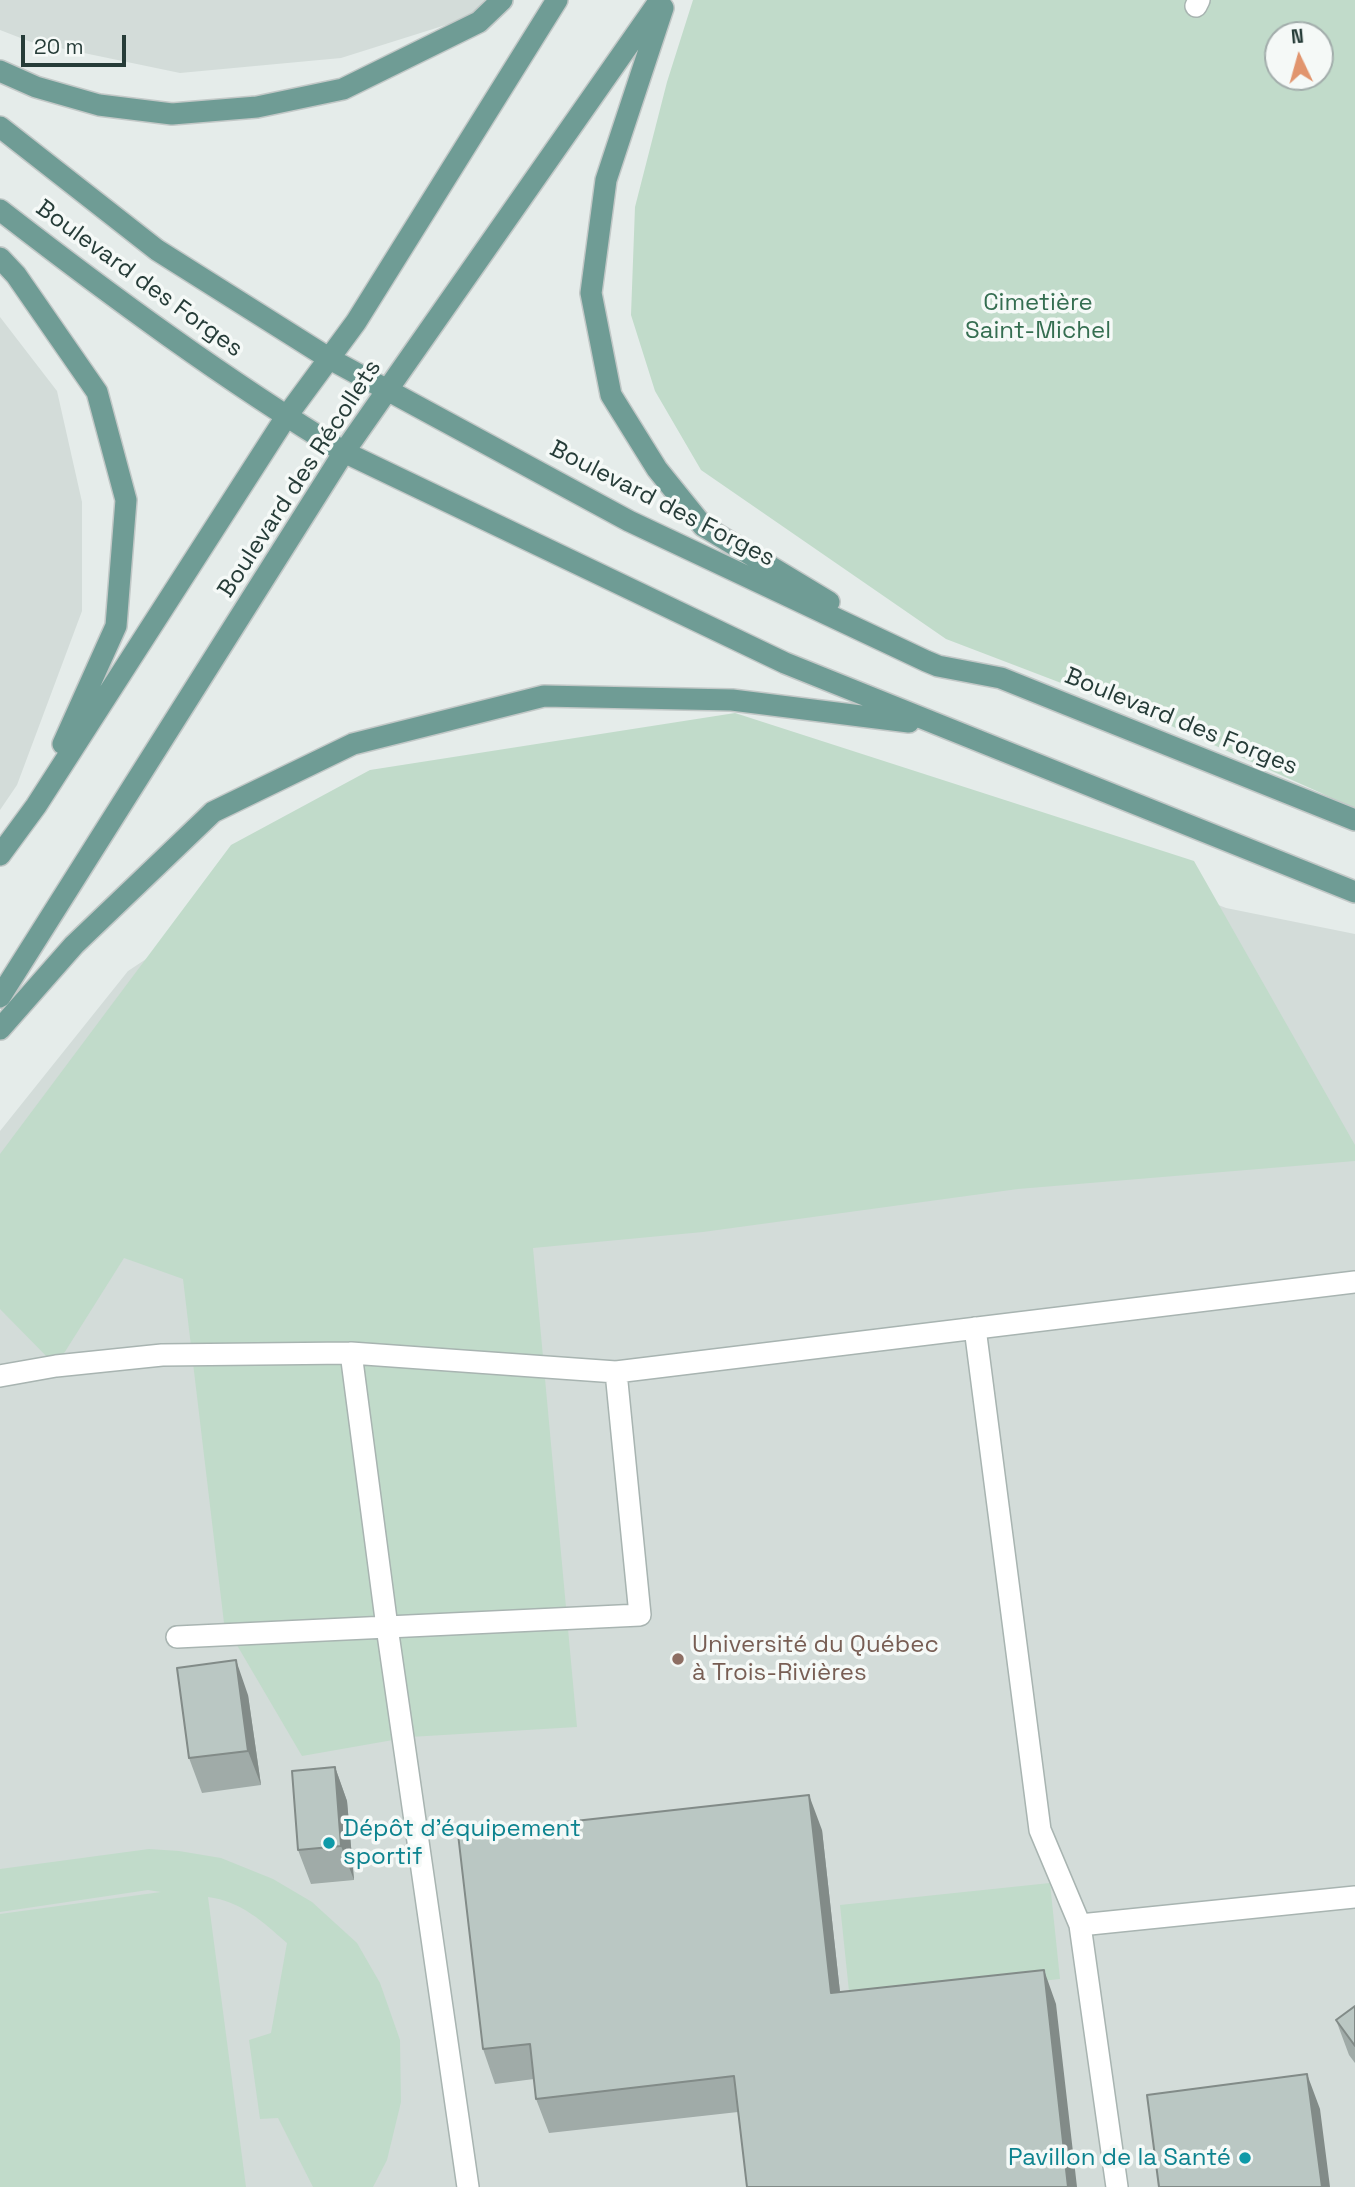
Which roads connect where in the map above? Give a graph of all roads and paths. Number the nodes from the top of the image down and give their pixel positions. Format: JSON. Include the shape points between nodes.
{"nodes":[{"id":1,"x":502,"y":0,"type":"edge"},
{"id":2,"x":557,"y":0,"type":"edge"},
{"id":3,"x":660,"y":0,"type":"edge"},
{"id":4,"x":665,"y":0,"type":"edge"},
{"id":5,"x":0,"y":71,"type":"edge"},
{"id":6,"x":0,"y":127,"type":"edge"},
{"id":7,"x":0,"y":211,"type":"edge"},
{"id":8,"x":0,"y":258,"type":"edge"},
{"id":9,"x":330,"y":359,"type":"junction"},
{"id":10,"x":389,"y":390,"type":"junction"},
{"id":11,"x":286,"y":417,"type":"junction"},
{"id":12,"x":344,"y":452,"type":"junction"},
{"id":13,"x":926,"y":661,"type":"junction"},
{"id":14,"x":937,"y":725,"type":"junction"},
{"id":15,"x":36,"y":806,"type":"junction"},
{"id":16,"x":1355,"y":820,"type":"edge"},
{"id":17,"x":0,"y":855,"type":"edge"},
{"id":18,"x":1355,"y":892,"type":"edge"},
{"id":19,"x":0,"y":998,"type":"edge"},
{"id":20,"x":0,"y":1028,"type":"edge"},
{"id":21,"x":1355,"y":1283,"type":"edge"},
{"id":22,"x":975,"y":1328,"type":"junction"},
{"id":23,"x":351,"y":1353,"type":"junction"},
{"id":24,"x":616,"y":1372,"type":"junction"},
{"id":25,"x":0,"y":1376,"type":"edge"},
{"id":26,"x":387,"y":1627,"type":"junction"},
{"id":27,"x":177,"y":1637,"type":"dead end"},
{"id":28,"x":1355,"y":1897,"type":"edge"},
{"id":29,"x":1080,"y":1925,"type":"junction"},
{"id":30,"x":468,"y":2187,"type":"edge"},
{"id":31,"x":1117,"y":2187,"type":"edge"}],
"edges":[{"from":1,"to":5,"type":"main road","via":[[479,22],[342,89],[257,107],[172,114],[99,105]]},
{"from":2,"to":9,"type":"main road","name":"Boulevard des Récollets"},
{"from":3,"to":10,"type":"main road","name":"Boulevard des Récollets"},
{"from":4,"to":13,"type":"main road","via":[[603,205],[591,293],[611,395],[657,469],[703,526]]},
{"from":6,"to":9,"type":"main road","name":"Boulevard des Forges","via":[[158,250]]},
{"from":7,"to":11,"type":"main road","name":"Boulevard des Forges","via":[[106,293]]},
{"from":8,"to":15,"type":"main road","via":[[97,392],[126,500],[116,626]]},
{"from":9,"to":10,"type":"main road","name":"Boulevard des Forges"},
{"from":9,"to":11,"type":"main road","name":"Boulevard des Récollets"},
{"from":10,"to":12,"type":"main road","name":"Boulevard des Récollets"},
{"from":10,"to":13,"type":"main road","name":"Boulevard des Forges","via":[[629,521]]},
{"from":11,"to":12,"type":"main road","name":"Boulevard des Forges"},
{"from":11,"to":15,"type":"main road","name":"Boulevard des Récollets"},
{"from":12,"to":14,"type":"main road","name":"Boulevard des Forges","via":[[785,663]]},
{"from":12,"to":19,"type":"main road","name":"Boulevard des Récollets"},
{"from":13,"to":16,"type":"main road","name":"Boulevard des Forges","via":[[1001,678]]},
{"from":14,"to":18,"type":"main road","name":"Boulevard des Forges"},
{"from":14,"to":20,"type":"main road","via":[[732,700],[544,696],[353,744],[213,812],[74,945]]},
{"from":15,"to":17,"type":"main road","name":"Boulevard des Récollets"},
{"from":21,"to":22,"type":"lane"},
{"from":22,"to":24,"type":"lane"},
{"from":22,"to":29,"type":"lane","via":[[1040,1830]]},
{"from":23,"to":24,"type":"lane"},
{"from":23,"to":25,"type":"lane","via":[[162,1355]]},
{"from":23,"to":26,"type":"lane"},
{"from":24,"to":26,"type":"lane","via":[[640,1615]]},
{"from":26,"to":27,"type":"lane"},
{"from":26,"to":30,"type":"lane"},
{"from":28,"to":29,"type":"lane"},
{"from":29,"to":31,"type":"lane"}]}
